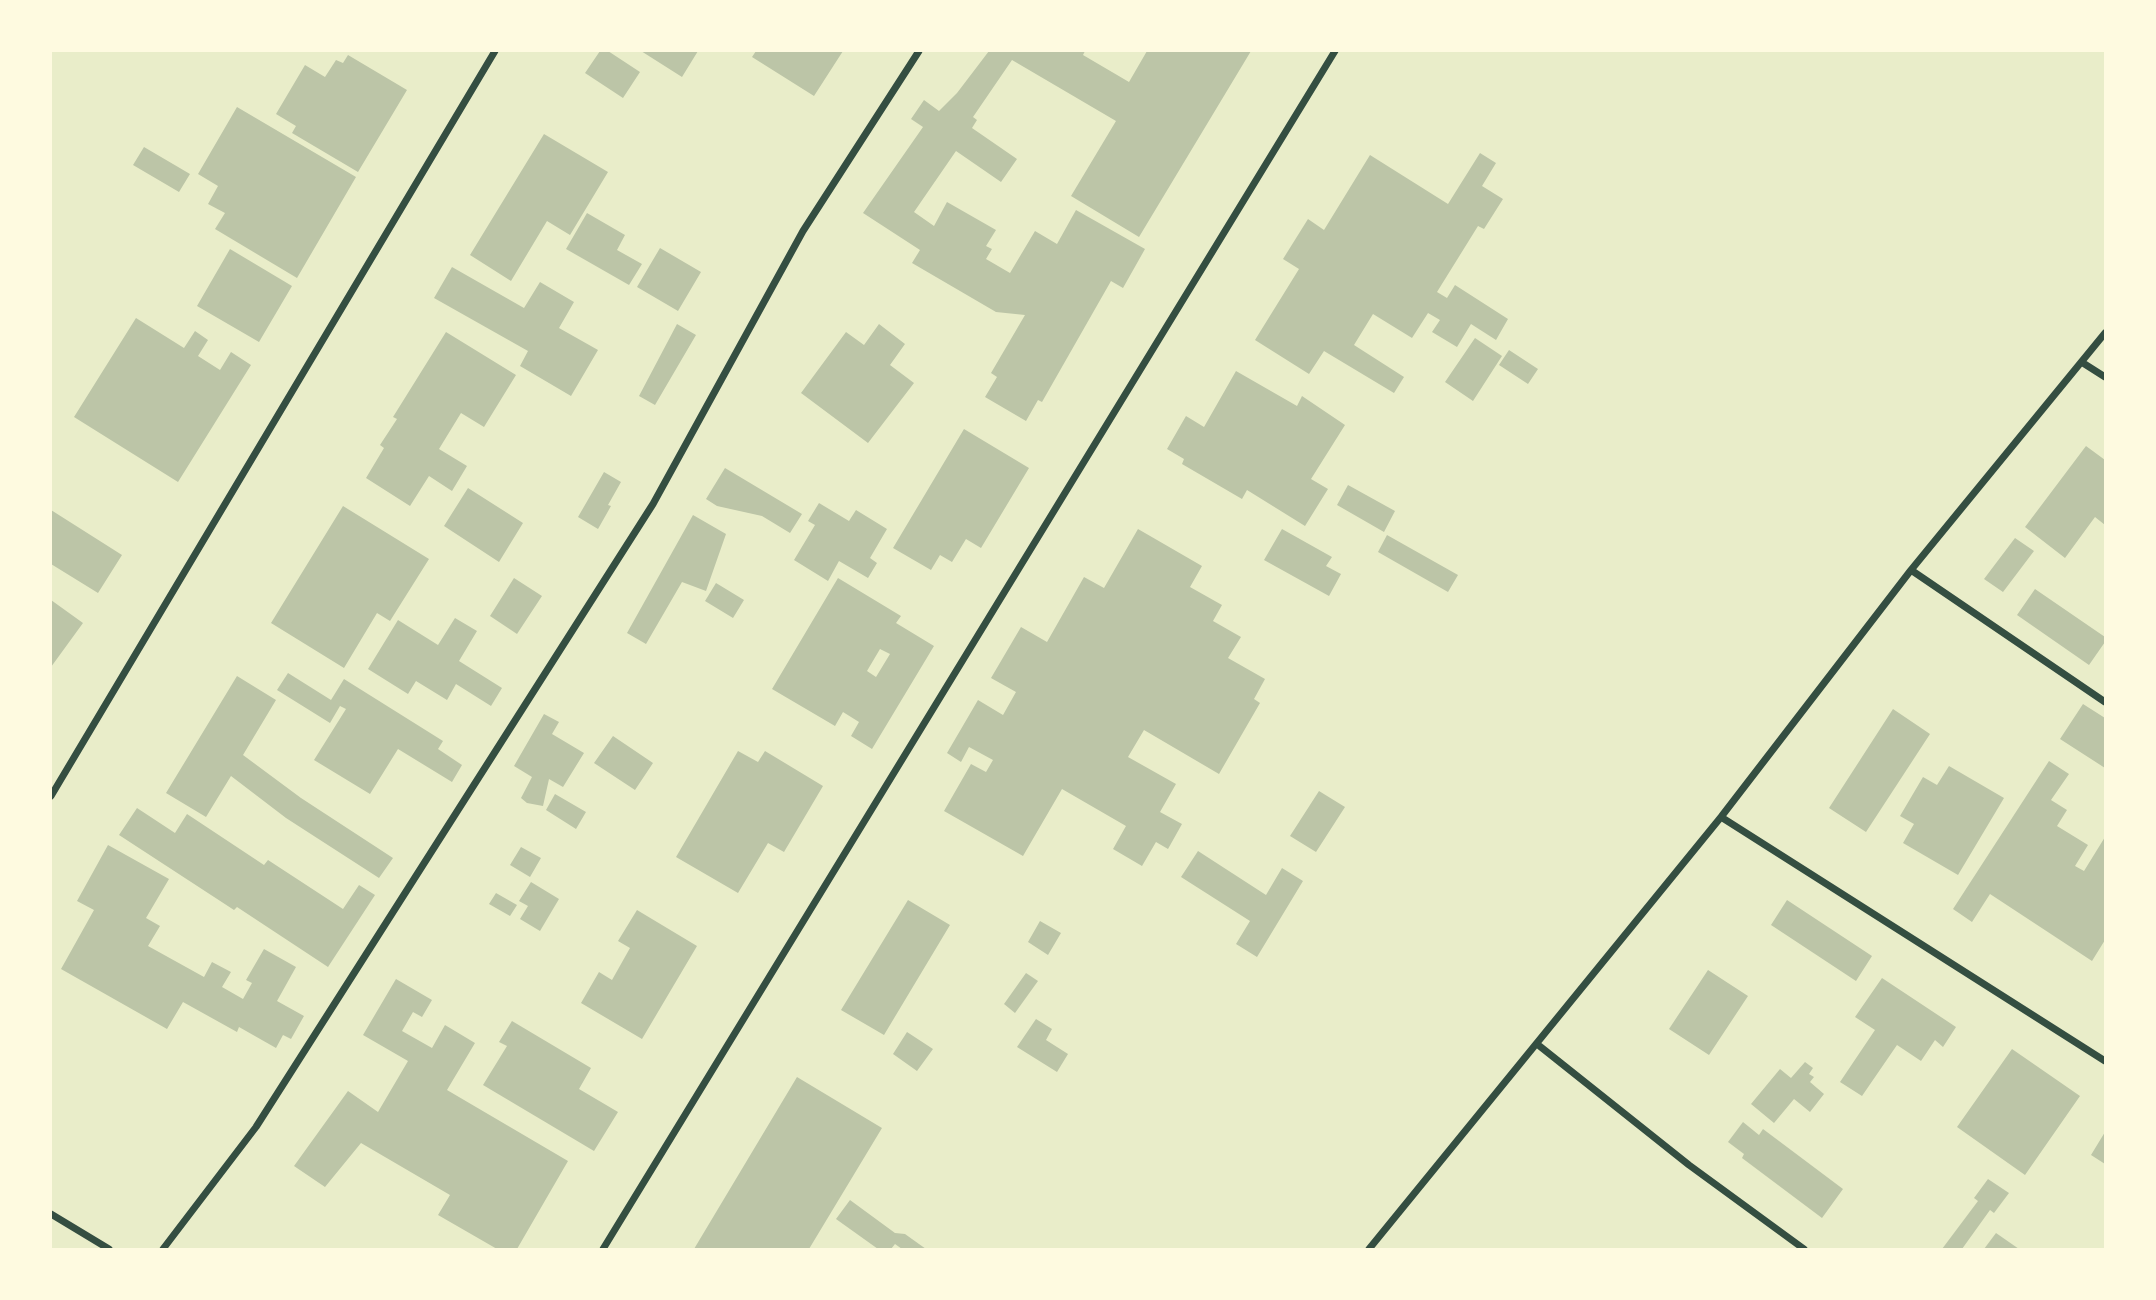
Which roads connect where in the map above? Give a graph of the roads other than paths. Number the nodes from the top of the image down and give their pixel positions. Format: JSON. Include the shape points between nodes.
{"nodes":[{"id":1,"x":495,"y":51,"type":"edge"},
{"id":2,"x":919,"y":51,"type":"edge"},
{"id":3,"x":1335,"y":51,"type":"edge"},
{"id":4,"x":2105,"y":333,"type":"edge"},
{"id":5,"x":2082,"y":363,"type":"junction"},
{"id":6,"x":2105,"y":377,"type":"edge"},
{"id":7,"x":1910,"y":570,"type":"junction"},
{"id":8,"x":2105,"y":702,"type":"edge"},
{"id":9,"x":51,"y":796,"type":"edge"},
{"id":10,"x":1721,"y":817,"type":"junction"},
{"id":11,"x":1537,"y":1044,"type":"junction"},
{"id":12,"x":2105,"y":1061,"type":"edge"},
{"id":13,"x":51,"y":1214,"type":"edge"},
{"id":14,"x":109,"y":1249,"type":"edge"},
{"id":15,"x":163,"y":1249,"type":"edge"},
{"id":16,"x":603,"y":1249,"type":"edge"},
{"id":17,"x":1369,"y":1249,"type":"edge"},
{"id":18,"x":1804,"y":1249,"type":"edge"}],
"edges":[{"from":1,"to":9,"type":"street"},
{"from":2,"to":15,"type":"street","via":[[803,231],[653,504],[256,1126]]},
{"from":3,"to":16,"type":"street"},
{"from":4,"to":5,"type":"street"},
{"from":5,"to":6,"type":"street"},
{"from":5,"to":7,"type":"street"},
{"from":7,"to":8,"type":"street"},
{"from":7,"to":10,"type":"street"},
{"from":10,"to":11,"type":"street"},
{"from":10,"to":12,"type":"street"},
{"from":11,"to":17,"type":"street"},
{"from":11,"to":18,"type":"street"},
{"from":13,"to":14,"type":"street"}]}
